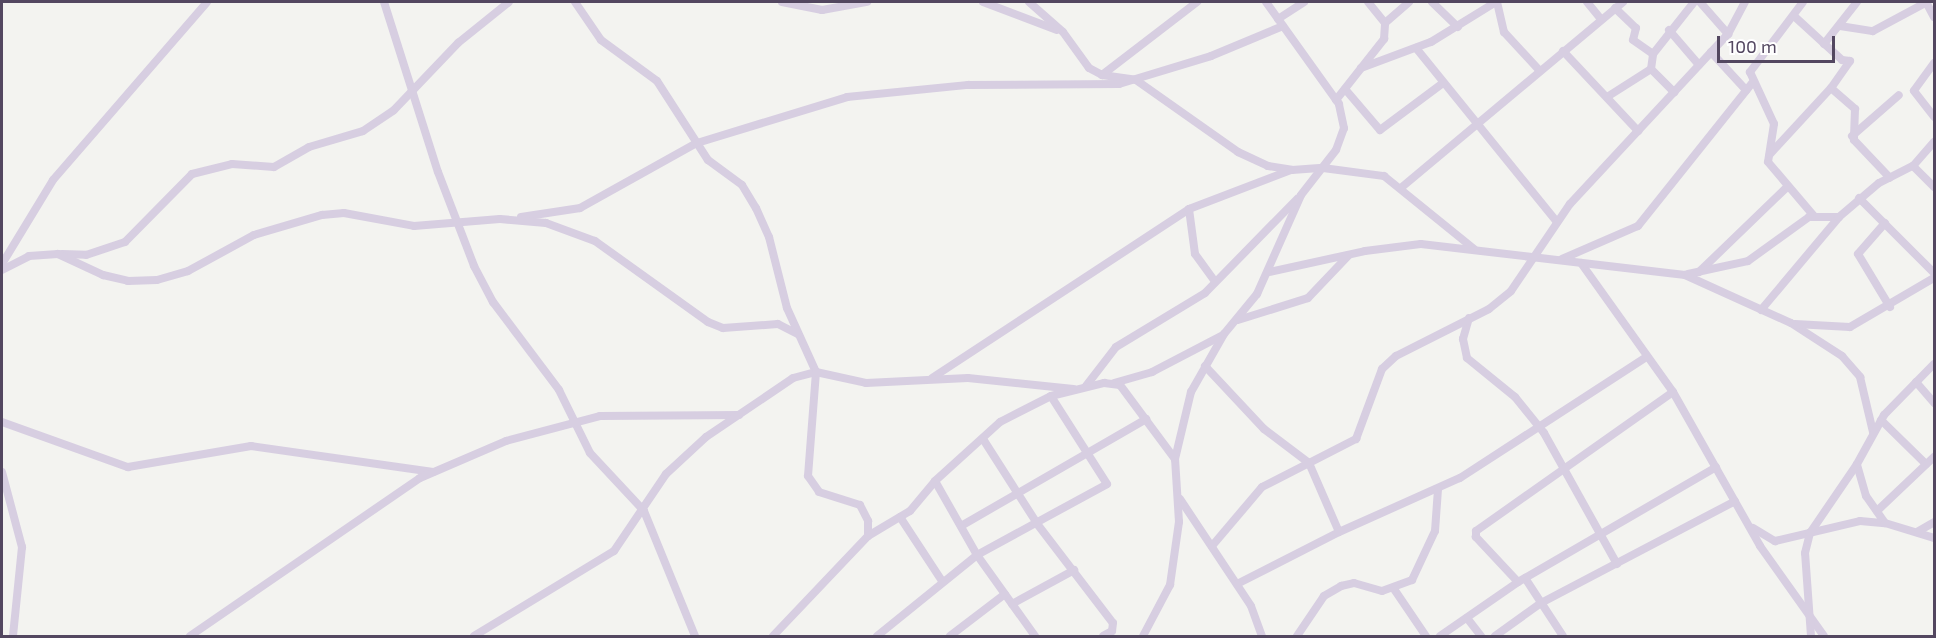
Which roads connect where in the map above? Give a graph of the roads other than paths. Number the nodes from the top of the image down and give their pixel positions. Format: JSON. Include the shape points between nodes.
{"nodes":[{"id":1,"x":207,"y":2,"type":"edge"},
{"id":2,"x":384,"y":2,"type":"edge"},
{"id":3,"x":509,"y":2,"type":"edge"},
{"id":4,"x":575,"y":2,"type":"edge"},
{"id":5,"x":782,"y":2,"type":"edge"},
{"id":6,"x":867,"y":2,"type":"edge"},
{"id":7,"x":983,"y":2,"type":"edge"},
{"id":8,"x":1029,"y":2,"type":"edge"},
{"id":9,"x":1197,"y":2,"type":"edge"},
{"id":10,"x":1266,"y":2,"type":"edge"},
{"id":11,"x":1304,"y":2,"type":"edge"},
{"id":12,"x":1368,"y":2,"type":"edge"},
{"id":13,"x":1409,"y":2,"type":"edge"},
{"id":14,"x":1432,"y":2,"type":"edge"},
{"id":15,"x":1496,"y":2,"type":"edge"},
{"id":16,"x":1587,"y":2,"type":"edge"},
{"id":17,"x":1694,"y":2,"type":"edge"},
{"id":18,"x":1700,"y":2,"type":"edge"},
{"id":19,"x":1745,"y":2,"type":"edge"},
{"id":20,"x":1803,"y":2,"type":"edge"},
{"id":21,"x":1857,"y":2,"type":"edge"},
{"id":22,"x":1926,"y":2,"type":"edge"},
{"id":23,"x":1619,"y":5,"type":"edge"},
{"id":24,"x":1794,"y":16,"type":"junction"},
{"id":25,"x":1935,"y":17,"type":"edge"},
{"id":26,"x":1601,"y":19,"type":"junction"},
{"id":27,"x":1281,"y":22,"type":"junction"},
{"id":28,"x":1385,"y":23,"type":"junction"},
{"id":29,"x":1840,"y":26,"type":"junction"},
{"id":30,"x":1458,"y":27,"type":"junction"},
{"id":31,"x":1669,"y":30,"type":"junction"},
{"id":32,"x":1063,"y":33,"type":"junction"},
{"id":33,"x":1728,"y":34,"type":"junction"},
{"id":34,"x":1824,"y":44,"type":"junction"},
{"id":35,"x":1416,"y":48,"type":"junction"},
{"id":36,"x":1563,"y":51,"type":"junction"},
{"id":37,"x":1711,"y":52,"type":"junction"},
{"id":38,"x":1653,"y":54,"type":"junction"},
{"id":39,"x":1935,"y":63,"type":"edge"},
{"id":40,"x":1699,"y":65,"type":"junction"},
{"id":41,"x":1361,"y":68,"type":"junction"},
{"id":42,"x":1651,"y":69,"type":"junction"},
{"id":43,"x":1540,"y":71,"type":"junction"},
{"id":44,"x":1102,"y":75,"type":"junction"},
{"id":45,"x":1136,"y":80,"type":"junction"},
{"id":46,"x":1443,"y":83,"type":"junction"},
{"id":47,"x":1749,"y":86,"type":"junction"},
{"id":48,"x":1831,"y":88,"type":"junction"},
{"id":49,"x":1345,"y":89,"type":"junction"},
{"id":50,"x":1674,"y":92,"type":"junction"},
{"id":51,"x":413,"y":93,"type":"junction"},
{"id":52,"x":1899,"y":95,"type":"dead end"},
{"id":53,"x":1607,"y":98,"type":"junction"},
{"id":54,"x":1336,"y":100,"type":"junction"},
{"id":55,"x":1935,"y":117,"type":"edge"},
{"id":56,"x":1475,"y":124,"type":"junction"},
{"id":57,"x":1638,"y":131,"type":"junction"},
{"id":58,"x":1852,"y":136,"type":"junction"},
{"id":59,"x":1935,"y":142,"type":"edge"},
{"id":60,"x":697,"y":143,"type":"junction"},
{"id":61,"x":1768,"y":156,"type":"junction"},
{"id":62,"x":1913,"y":166,"type":"junction"},
{"id":63,"x":1323,"y":168,"type":"junction"},
{"id":64,"x":1292,"y":170,"type":"junction"},
{"id":65,"x":1890,"y":178,"type":"junction"},
{"id":66,"x":1402,"y":187,"type":"junction"},
{"id":67,"x":1787,"y":187,"type":"junction"},
{"id":68,"x":1935,"y":187,"type":"edge"},
{"id":69,"x":1301,"y":195,"type":"junction"},
{"id":70,"x":1859,"y":198,"type":"junction"},
{"id":71,"x":1189,"y":209,"type":"junction"},
{"id":72,"x":1814,"y":216,"type":"junction"},
{"id":73,"x":1839,"y":217,"type":"junction"},
{"id":74,"x":500,"y":219,"type":"junction"},
{"id":75,"x":456,"y":222,"type":"junction"},
{"id":76,"x":1557,"y":222,"type":"junction"},
{"id":77,"x":1885,"y":223,"type":"junction"},
{"id":78,"x":1474,"y":250,"type":"junction"},
{"id":79,"x":58,"y":254,"type":"junction"},
{"id":80,"x":1349,"y":255,"type":"junction"},
{"id":81,"x":1535,"y":258,"type":"junction"},
{"id":82,"x":1559,"y":261,"type":"junction"},
{"id":83,"x":1581,"y":263,"type":"junction"},
{"id":84,"x":2,"y":264,"type":"edge"},
{"id":85,"x":2,"y":270,"type":"edge"},
{"id":86,"x":1699,"y":272,"type":"junction"},
{"id":87,"x":1269,"y":273,"type":"junction"},
{"id":88,"x":1935,"y":273,"type":"edge"},
{"id":89,"x":1685,"y":275,"type":"junction"},
{"id":90,"x":1935,"y":278,"type":"edge"},
{"id":91,"x":1215,"y":282,"type":"junction"},
{"id":92,"x":1890,"y":307,"type":"junction"},
{"id":93,"x":1761,"y":310,"type":"junction"},
{"id":94,"x":1469,"y":318,"type":"junction"},
{"id":95,"x":1237,"y":321,"type":"junction"},
{"id":96,"x":1791,"y":323,"type":"junction"},
{"id":97,"x":798,"y":334,"type":"junction"},
{"id":98,"x":1224,"y":334,"type":"junction"},
{"id":99,"x":1646,"y":357,"type":"junction"},
{"id":100,"x":1935,"y":363,"type":"edge"},
{"id":101,"x":1205,"y":366,"type":"junction"},
{"id":102,"x":816,"y":372,"type":"junction"},
{"id":103,"x":932,"y":378,"type":"junction"},
{"id":104,"x":1916,"y":382,"type":"junction"},
{"id":105,"x":1114,"y":383,"type":"junction"},
{"id":106,"x":1086,"y":386,"type":"junction"},
{"id":107,"x":1073,"y":389,"type":"junction"},
{"id":108,"x":1673,"y":392,"type":"junction"},
{"id":109,"x":1051,"y":396,"type":"junction"},
{"id":110,"x":1935,"y":403,"type":"edge"},
{"id":111,"x":739,"y":416,"type":"junction"},
{"id":112,"x":1146,"y":419,"type":"junction"},
{"id":113,"x":1881,"y":420,"type":"junction"},
{"id":114,"x":2,"y":422,"type":"edge"},
{"id":115,"x":574,"y":422,"type":"junction"},
{"id":116,"x":1538,"y":426,"type":"junction"},
{"id":117,"x":1873,"y":432,"type":"junction"},
{"id":118,"x":983,"y":439,"type":"junction"},
{"id":119,"x":1088,"y":452,"type":"junction"},
{"id":120,"x":1935,"y":457,"type":"edge"},
{"id":121,"x":1175,"y":459,"type":"junction"},
{"id":122,"x":1309,"y":463,"type":"junction"},
{"id":123,"x":1857,"y":464,"type":"junction"},
{"id":124,"x":1926,"y":464,"type":"junction"},
{"id":125,"x":1716,"y":467,"type":"junction"},
{"id":126,"x":1565,"y":468,"type":"junction"},
{"id":127,"x":2,"y":472,"type":"edge"},
{"id":128,"x":433,"y":472,"type":"junction"},
{"id":129,"x":935,"y":481,"type":"junction"},
{"id":130,"x":1438,"y":489,"type":"junction"},
{"id":131,"x":1018,"y":493,"type":"junction"},
{"id":132,"x":1179,"y":497,"type":"junction"},
{"id":133,"x":1735,"y":501,"type":"junction"},
{"id":134,"x":644,"y":511,"type":"junction"},
{"id":135,"x":1877,"y":511,"type":"junction"},
{"id":136,"x":900,"y":516,"type":"junction"},
{"id":137,"x":1935,"y":522,"type":"edge"},
{"id":138,"x":1885,"y":523,"type":"junction"},
{"id":139,"x":1748,"y":524,"type":"junction"},
{"id":140,"x":1038,"y":525,"type":"junction"},
{"id":141,"x":961,"y":526,"type":"junction"},
{"id":142,"x":1339,"y":532,"type":"junction"},
{"id":143,"x":1917,"y":532,"type":"junction"},
{"id":144,"x":1810,"y":533,"type":"junction"},
{"id":145,"x":1602,"y":535,"type":"junction"},
{"id":146,"x":868,"y":536,"type":"junction"},
{"id":147,"x":1935,"y":538,"type":"edge"},
{"id":148,"x":1212,"y":546,"type":"junction"},
{"id":149,"x":977,"y":555,"type":"junction"},
{"id":150,"x":1617,"y":564,"type":"junction"},
{"id":151,"x":1074,"y":570,"type":"junction"},
{"id":152,"x":1522,"y":580,"type":"junction"},
{"id":153,"x":942,"y":581,"type":"junction"},
{"id":154,"x":1237,"y":584,"type":"junction"},
{"id":155,"x":1394,"y":589,"type":"junction"},
{"id":156,"x":1005,"y":594,"type":"junction"},
{"id":157,"x":1541,"y":603,"type":"junction"},
{"id":158,"x":1012,"y":604,"type":"junction"},
{"id":159,"x":1467,"y":618,"type":"junction"},
{"id":160,"x":1811,"y":619,"type":"junction"},
{"id":161,"x":1032,"y":635,"type":"edge"},
{"id":162,"x":13,"y":636,"type":"edge"},
{"id":163,"x":190,"y":636,"type":"edge"},
{"id":164,"x":474,"y":636,"type":"edge"},
{"id":165,"x":695,"y":636,"type":"edge"},
{"id":166,"x":773,"y":636,"type":"edge"},
{"id":167,"x":877,"y":636,"type":"edge"},
{"id":168,"x":950,"y":636,"type":"edge"},
{"id":169,"x":1103,"y":636,"type":"edge"},
{"id":170,"x":1143,"y":636,"type":"edge"},
{"id":171,"x":1262,"y":636,"type":"edge"},
{"id":172,"x":1297,"y":636,"type":"edge"},
{"id":173,"x":1426,"y":636,"type":"edge"},
{"id":174,"x":1440,"y":636,"type":"edge"},
{"id":175,"x":1481,"y":636,"type":"edge"},
{"id":176,"x":1495,"y":636,"type":"edge"},
{"id":177,"x":1563,"y":636,"type":"edge"},
{"id":178,"x":1810,"y":636,"type":"edge"},
{"id":179,"x":1824,"y":636,"type":"edge"}],
"edges":[{"from":1,"to":84,"type":"street","via":[[53,180]]},
{"from":2,"to":51,"type":"street"},
{"from":3,"to":51,"type":"street","via":[[458,43]]},
{"from":4,"to":60,"type":"street","via":[[600,40],[657,81]]},
{"from":5,"to":6,"type":"street","via":[[822,10]]},
{"from":7,"to":32,"type":"street"},
{"from":8,"to":32,"type":"street"},
{"from":9,"to":44,"type":"street"},
{"from":10,"to":27,"type":"street"},
{"from":11,"to":27,"type":"street"},
{"from":12,"to":28,"type":"street"},
{"from":13,"to":28,"type":"street"},
{"from":14,"to":30,"type":"street"},
{"from":15,"to":30,"type":"street"},
{"from":15,"to":43,"type":"street","via":[[1504,32]]},
{"from":16,"to":26,"type":"street"},
{"from":17,"to":31,"type":"street"},
{"from":18,"to":33,"type":"street"},
{"from":19,"to":33,"type":"street"},
{"from":20,"to":24,"type":"street"},
{"from":21,"to":29,"type":"street"},
{"from":22,"to":25,"type":"street"},
{"from":22,"to":29,"type":"street","via":[[1873,31]]},
{"from":23,"to":26,"type":"street"},
{"from":23,"to":38,"type":"street","via":[[1636,28],[1633,40]]},
{"from":24,"to":34,"type":"street"},
{"from":24,"to":47,"type":"street","via":[[1752,66]]},
{"from":26,"to":36,"type":"street"},
{"from":27,"to":45,"type":"street"},
{"from":27,"to":54,"type":"street"},
{"from":28,"to":41,"type":"street","via":[[1384,39]]},
{"from":29,"to":34,"type":"street"},
{"from":30,"to":35,"type":"street"},
{"from":31,"to":38,"type":"street"},
{"from":31,"to":40,"type":"street"},
{"from":32,"to":44,"type":"street","via":[[1089,68]]},
{"from":33,"to":37,"type":"street"},
{"from":34,"to":48,"type":"street","via":[[1850,61]]},
{"from":35,"to":41,"type":"street"},
{"from":35,"to":46,"type":"street"},
{"from":36,"to":43,"type":"street"},
{"from":36,"to":53,"type":"street"},
{"from":37,"to":40,"type":"street"},
{"from":37,"to":47,"type":"street"},
{"from":38,"to":42,"type":"street"},
{"from":39,"to":55,"type":"street","via":[[1914,91]]},
{"from":40,"to":50,"type":"street"},
{"from":41,"to":49,"type":"street"},
{"from":42,"to":50,"type":"street"},
{"from":42,"to":53,"type":"street"},
{"from":43,"to":56,"type":"street"},
{"from":44,"to":45,"type":"street"},
{"from":45,"to":60,"type":"street","via":[[1101,85],[968,84],[847,97]]},
{"from":45,"to":64,"type":"street","via":[[1238,152],[1268,166]]},
{"from":46,"to":49,"type":"street","via":[[1380,130]]},
{"from":46,"to":56,"type":"street"},
{"from":47,"to":61,"type":"street","via":[[1774,124]]},
{"from":47,"to":82,"type":"street","via":[[1638,226]]},
{"from":48,"to":58,"type":"street","via":[[1855,109],[1858,118]]},
{"from":48,"to":61,"type":"street"},
{"from":49,"to":54,"type":"street"},
{"from":50,"to":57,"type":"street"},
{"from":51,"to":75,"type":"street"},
{"from":51,"to":79,"type":"street","via":[[363,131],[309,147],[274,167],[232,164],[192,174],[125,242],[86,255]]},
{"from":52,"to":58,"type":"street"},
{"from":53,"to":57,"type":"street"},
{"from":54,"to":63,"type":"street","via":[[1344,128],[1336,150]]},
{"from":56,"to":66,"type":"street"},
{"from":56,"to":76,"type":"street"},
{"from":57,"to":76,"type":"street"},
{"from":58,"to":65,"type":"street"},
{"from":59,"to":62,"type":"street"},
{"from":60,"to":74,"type":"street","via":[[580,208]]},
{"from":60,"to":97,"type":"street","via":[[708,160],[742,185],[756,208]]},
{"from":61,"to":67,"type":"street","via":[[1771,167]]},
{"from":62,"to":65,"type":"street"},
{"from":62,"to":68,"type":"street"},
{"from":63,"to":64,"type":"street"},
{"from":63,"to":66,"type":"street","via":[[1362,171]]},
{"from":63,"to":69,"type":"street"},
{"from":64,"to":71,"type":"street"},
{"from":65,"to":70,"type":"street"},
{"from":66,"to":78,"type":"street"},
{"from":67,"to":72,"type":"street"},
{"from":67,"to":86,"type":"street"},
{"from":69,"to":87,"type":"street"},
{"from":69,"to":91,"type":"street"},
{"from":70,"to":73,"type":"street"},
{"from":70,"to":77,"type":"street"},
{"from":71,"to":91,"type":"street","via":[[1195,254]]},
{"from":71,"to":103,"type":"street"},
{"from":72,"to":73,"type":"street"},
{"from":72,"to":86,"type":"street","via":[[1749,261]]},
{"from":73,"to":93,"type":"street"},
{"from":74,"to":75,"type":"street"},
{"from":74,"to":97,"type":"street","via":[[546,223],[595,241],[708,322],[723,327],[778,324]]},
{"from":75,"to":79,"type":"street","via":[[414,226],[355,214],[322,215],[254,235],[188,271],[157,280],[128,281],[103,275]]},
{"from":75,"to":115,"type":"street","via":[[493,302],[559,390]]},
{"from":76,"to":81,"type":"street"},
{"from":77,"to":88,"type":"street"},
{"from":77,"to":92,"type":"street","via":[[1858,254]]},
{"from":78,"to":80,"type":"street","via":[[1421,244]]},
{"from":78,"to":81,"type":"street"},
{"from":79,"to":85,"type":"street","via":[[29,256]]},
{"from":80,"to":87,"type":"street"},
{"from":80,"to":95,"type":"street","via":[[1308,297]]},
{"from":81,"to":82,"type":"street"},
{"from":81,"to":94,"type":"street","via":[[1510,291]]},
{"from":82,"to":83,"type":"street"},
{"from":83,"to":89,"type":"street"},
{"from":83,"to":99,"type":"street"},
{"from":86,"to":89,"type":"street"},
{"from":87,"to":95,"type":"street"},
{"from":89,"to":93,"type":"street"},
{"from":90,"to":92,"type":"street"},
{"from":91,"to":106,"type":"street","via":[[1180,310],[1116,347]]},
{"from":92,"to":96,"type":"street","via":[[1850,327]]},
{"from":93,"to":96,"type":"street"},
{"from":94,"to":116,"type":"street","via":[[1463,339],[1467,358],[1515,397]]},
{"from":94,"to":122,"type":"street","via":[[1396,356],[1382,369],[1356,439]]},
{"from":95,"to":98,"type":"street"},
{"from":96,"to":117,"type":"street","via":[[1852,366],[1867,399]]},
{"from":97,"to":102,"type":"street"},
{"from":98,"to":101,"type":"street"},
{"from":98,"to":105,"type":"street","via":[[1152,372]]},
{"from":99,"to":108,"type":"street"},
{"from":99,"to":116,"type":"street"},
{"from":100,"to":104,"type":"street"},
{"from":101,"to":121,"type":"street","via":[[1188,402]]},
{"from":101,"to":122,"type":"street","via":[[1264,429]]},
{"from":102,"to":103,"type":"street","via":[[866,384]]},
{"from":102,"to":111,"type":"street","via":[[793,378]]},
{"from":102,"to":146,"type":"street","via":[[808,476],[819,492],[860,505],[868,522]]},
{"from":103,"to":107,"type":"street"},
{"from":104,"to":110,"type":"street"},
{"from":104,"to":113,"type":"street"},
{"from":105,"to":106,"type":"street"},
{"from":105,"to":112,"type":"street","via":[[1128,393]]},
{"from":106,"to":107,"type":"street"},
{"from":107,"to":109,"type":"street"},
{"from":108,"to":125,"type":"street"},
{"from":108,"to":126,"type":"street"},
{"from":109,"to":118,"type":"street","via":[[1000,422]]},
{"from":109,"to":119,"type":"street"},
{"from":111,"to":115,"type":"street","via":[[638,414]]},
{"from":111,"to":134,"type":"street","via":[[706,437],[666,474]]},
{"from":112,"to":119,"type":"street"},
{"from":112,"to":121,"type":"street"},
{"from":113,"to":117,"type":"street"},
{"from":113,"to":124,"type":"street"},
{"from":114,"to":128,"type":"street","via":[[128,467],[250,446]]},
{"from":115,"to":128,"type":"street","via":[[506,441]]},
{"from":115,"to":134,"type":"street","via":[[601,467]]},
{"from":116,"to":126,"type":"street"},
{"from":116,"to":130,"type":"street"},
{"from":117,"to":123,"type":"street"},
{"from":118,"to":129,"type":"street"},
{"from":118,"to":131,"type":"street"},
{"from":119,"to":131,"type":"street"},
{"from":119,"to":140,"type":"street","via":[[1107,483]]},
{"from":120,"to":124,"type":"street"},
{"from":121,"to":132,"type":"street"},
{"from":122,"to":142,"type":"street"},
{"from":122,"to":148,"type":"street","via":[[1262,487]]},
{"from":123,"to":135,"type":"street","via":[[1866,496]]},
{"from":123,"to":144,"type":"street"},
{"from":124,"to":135,"type":"street"},
{"from":125,"to":133,"type":"street"},
{"from":125,"to":145,"type":"street"},
{"from":126,"to":145,"type":"street"},
{"from":126,"to":152,"type":"street","via":[[1476,531],[1476,537]]},
{"from":127,"to":162,"type":"street","via":[[22,547]]},
{"from":128,"to":163,"type":"street"},
{"from":129,"to":136,"type":"street"},
{"from":129,"to":141,"type":"street"},
{"from":130,"to":142,"type":"street"},
{"from":130,"to":155,"type":"street","via":[[1428,552],[1412,580]]},
{"from":131,"to":140,"type":"street"},
{"from":131,"to":141,"type":"street"},
{"from":132,"to":148,"type":"street"},
{"from":132,"to":170,"type":"street","via":[[1167,597]]},
{"from":133,"to":139,"type":"street"},
{"from":133,"to":150,"type":"street"},
{"from":134,"to":164,"type":"street","via":[[614,551]]},
{"from":134,"to":165,"type":"street"},
{"from":135,"to":138,"type":"street"},
{"from":136,"to":146,"type":"street"},
{"from":136,"to":153,"type":"street"},
{"from":137,"to":143,"type":"street"},
{"from":138,"to":143,"type":"street"},
{"from":138,"to":144,"type":"street","via":[[1841,522]]},
{"from":139,"to":144,"type":"street","via":[[1775,541]]},
{"from":139,"to":160,"type":"street"},
{"from":140,"to":149,"type":"street"},
{"from":140,"to":151,"type":"street"},
{"from":141,"to":149,"type":"street"},
{"from":142,"to":154,"type":"street"},
{"from":143,"to":147,"type":"street"},
{"from":144,"to":160,"type":"street","via":[[1805,584]]},
{"from":145,"to":150,"type":"street"},
{"from":145,"to":152,"type":"street"},
{"from":146,"to":166,"type":"street"},
{"from":148,"to":154,"type":"street"},
{"from":149,"to":153,"type":"street"},
{"from":149,"to":156,"type":"street"},
{"from":150,"to":157,"type":"street"},
{"from":151,"to":158,"type":"street"},
{"from":151,"to":169,"type":"street","via":[[1113,623],[1112,631]]},
{"from":152,"to":157,"type":"street"},
{"from":152,"to":159,"type":"street"},
{"from":153,"to":167,"type":"street"},
{"from":154,"to":171,"type":"street"},
{"from":155,"to":172,"type":"street","via":[[1341,586],[1324,596]]},
{"from":155,"to":173,"type":"street"},
{"from":156,"to":158,"type":"street"},
{"from":156,"to":168,"type":"street"},
{"from":157,"to":176,"type":"street"},
{"from":157,"to":177,"type":"street"},
{"from":158,"to":161,"type":"street"},
{"from":159,"to":174,"type":"street"},
{"from":159,"to":175,"type":"street"},
{"from":160,"to":178,"type":"street"},
{"from":160,"to":179,"type":"street"}]}
